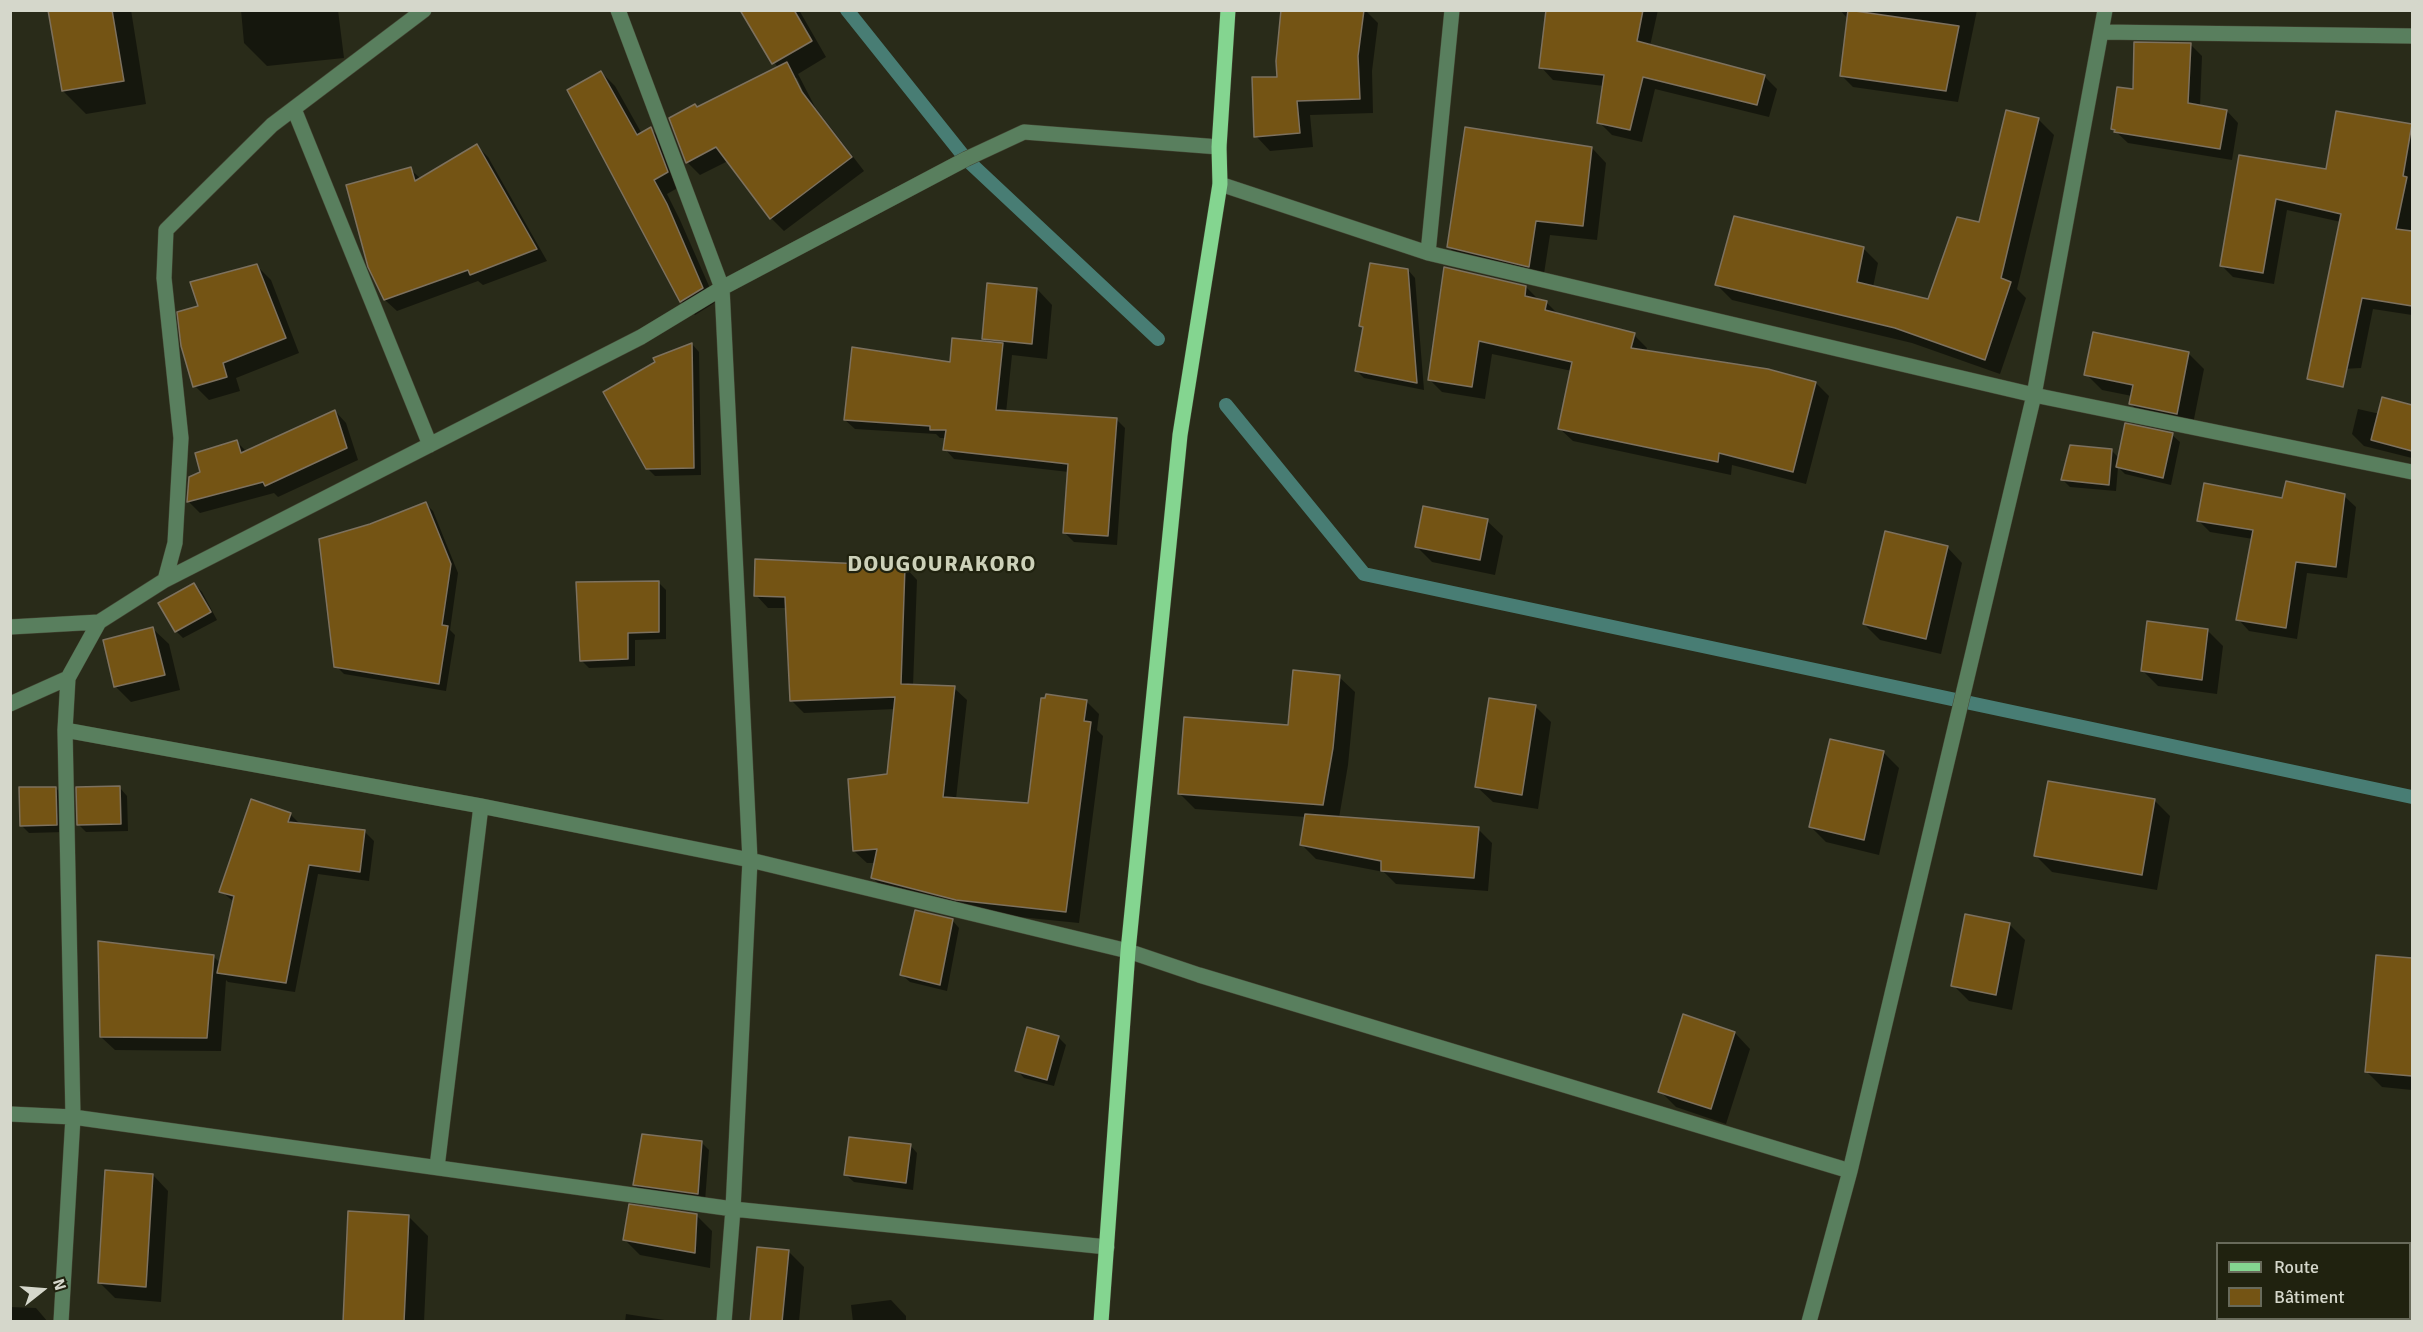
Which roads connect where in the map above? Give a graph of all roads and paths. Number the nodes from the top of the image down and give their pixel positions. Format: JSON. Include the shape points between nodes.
{"nodes":[{"id":1,"x":424,"y":10,"type":"edge"},
{"id":2,"x":618,"y":10,"type":"edge"},
{"id":3,"x":1228,"y":10,"type":"edge"},
{"id":4,"x":1452,"y":10,"type":"edge"},
{"id":5,"x":2105,"y":10,"type":"edge"},
{"id":6,"x":2101,"y":32,"type":"junction"},
{"id":7,"x":2412,"y":36,"type":"edge"},
{"id":8,"x":294,"y":109,"type":"junction"},
{"id":9,"x":1219,"y":147,"type":"junction"},
{"id":10,"x":1220,"y":184,"type":"junction"},
{"id":11,"x":1428,"y":253,"type":"junction"},
{"id":12,"x":722,"y":288,"type":"junction"},
{"id":13,"x":2034,"y":395,"type":"junction"},
{"id":14,"x":430,"y":445,"type":"junction"},
{"id":15,"x":2412,"y":472,"type":"edge"},
{"id":16,"x":165,"y":580,"type":"junction"},
{"id":17,"x":99,"y":622,"type":"junction"},
{"id":18,"x":10,"y":627,"type":"edge"},
{"id":19,"x":68,"y":678,"type":"junction"},
{"id":20,"x":10,"y":704,"type":"edge"},
{"id":21,"x":65,"y":730,"type":"junction"},
{"id":22,"x":481,"y":806,"type":"junction"},
{"id":23,"x":750,"y":860,"type":"junction"},
{"id":24,"x":1128,"y":951,"type":"junction"},
{"id":25,"x":10,"y":1114,"type":"edge"},
{"id":26,"x":73,"y":1118,"type":"junction"},
{"id":27,"x":437,"y":1167,"type":"junction"},
{"id":28,"x":1850,"y":1171,"type":"junction"},
{"id":29,"x":733,"y":1209,"type":"junction"},
{"id":30,"x":1107,"y":1247,"type":"junction"},
{"id":31,"x":61,"y":1322,"type":"edge"},
{"id":32,"x":724,"y":1322,"type":"edge"},
{"id":33,"x":1101,"y":1322,"type":"edge"},
{"id":34,"x":1809,"y":1322,"type":"edge"}],
"edges":[{"from":1,"to":8,"type":"street"},
{"from":2,"to":12,"type":"street"},
{"from":3,"to":9,"type":"main road"},
{"from":4,"to":11,"type":"street"},
{"from":5,"to":6,"type":"street"},
{"from":6,"to":7,"type":"street"},
{"from":6,"to":13,"type":"street"},
{"from":8,"to":14,"type":"street"},
{"from":8,"to":16,"type":"street","via":[[272,125],[166,230],[164,278],[181,438],[175,543]]},
{"from":9,"to":10,"type":"main road"},
{"from":9,"to":12,"type":"street","via":[[1024,132]]},
{"from":10,"to":11,"type":"street"},
{"from":10,"to":24,"type":"main road","via":[[1180,435]]},
{"from":11,"to":13,"type":"street"},
{"from":12,"to":14,"type":"street","via":[[641,337]]},
{"from":12,"to":23,"type":"street"},
{"from":13,"to":15,"type":"street"},
{"from":13,"to":28,"type":"street"},
{"from":14,"to":16,"type":"street"},
{"from":16,"to":17,"type":"street"},
{"from":17,"to":18,"type":"street"},
{"from":17,"to":19,"type":"street"},
{"from":19,"to":20,"type":"street"},
{"from":19,"to":21,"type":"street"},
{"from":21,"to":22,"type":"street"},
{"from":21,"to":26,"type":"street"},
{"from":22,"to":23,"type":"street"},
{"from":22,"to":27,"type":"street"},
{"from":23,"to":24,"type":"street"},
{"from":23,"to":29,"type":"street"},
{"from":24,"to":28,"type":"street"},
{"from":24,"to":30,"type":"main road"},
{"from":25,"to":26,"type":"street"},
{"from":26,"to":27,"type":"street"},
{"from":26,"to":31,"type":"street"},
{"from":27,"to":29,"type":"street"},
{"from":28,"to":34,"type":"street"},
{"from":29,"to":30,"type":"street"},
{"from":29,"to":32,"type":"street"},
{"from":30,"to":33,"type":"main road"}]}
